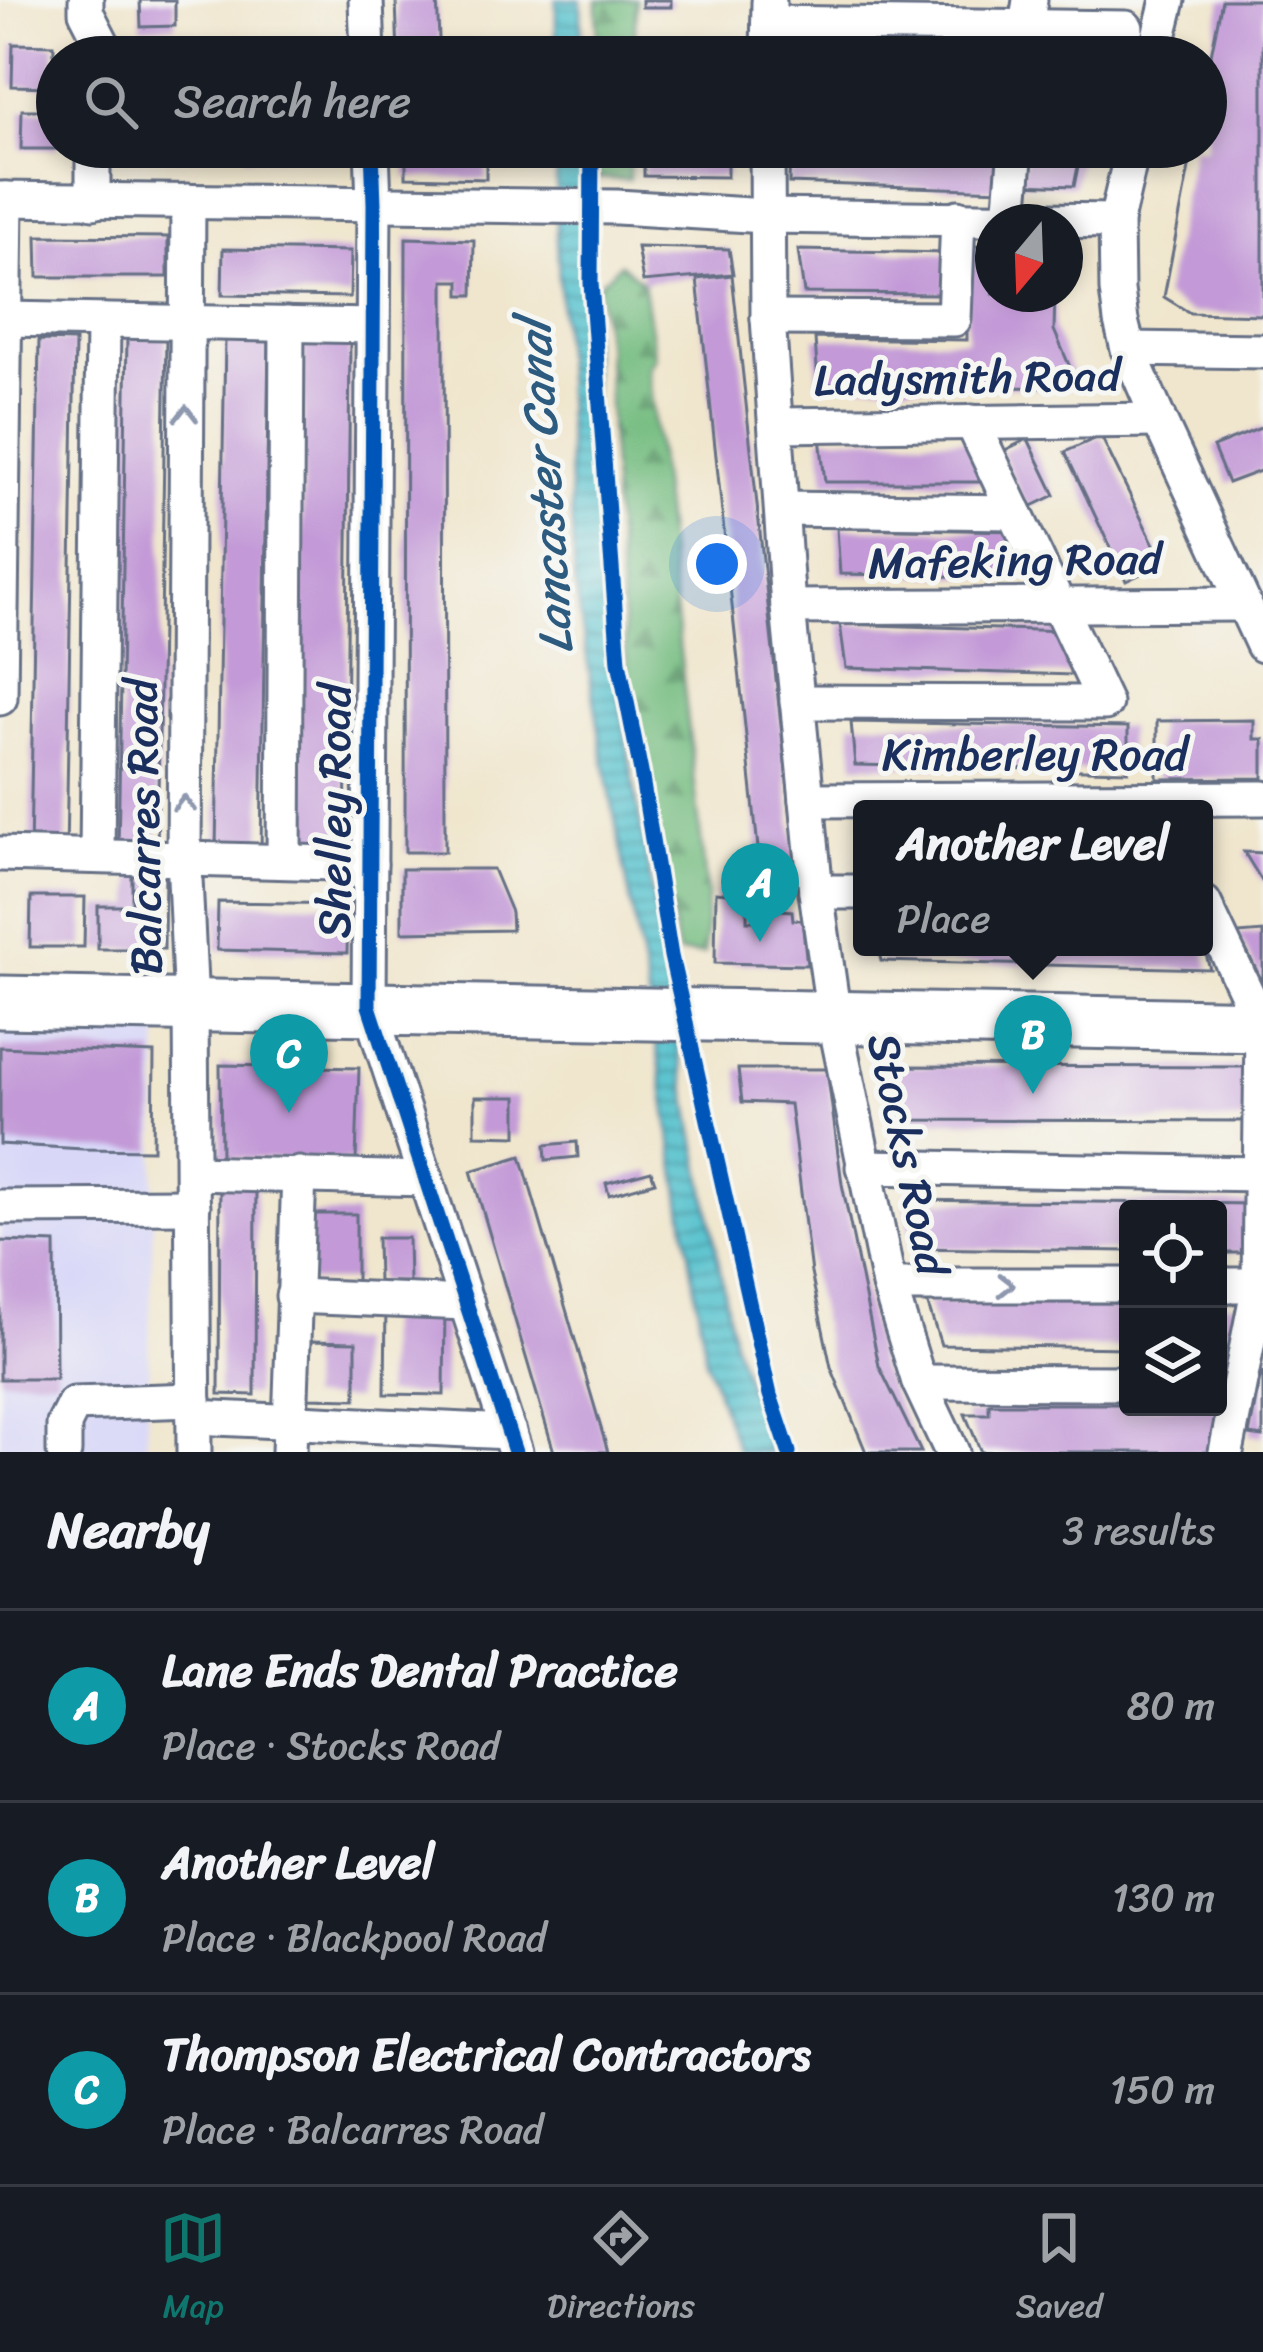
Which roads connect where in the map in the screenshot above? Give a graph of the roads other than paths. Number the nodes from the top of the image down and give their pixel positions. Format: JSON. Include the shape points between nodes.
{"nodes":[{"id":1,"x":86,"y":0,"type":"edge"},
{"id":2,"x":366,"y":0,"type":"edge"},
{"id":3,"x":1168,"y":0,"type":"edge"},
{"id":4,"x":768,"y":27,"type":"edge"},
{"id":5,"x":1025,"y":28,"type":"edge"},
{"id":6,"x":1126,"y":28,"type":"dead end"},
{"id":7,"x":98,"y":36,"type":"edge"},
{"id":8,"x":367,"y":36,"type":"edge"},
{"id":9,"x":1159,"y":36,"type":"edge"},
{"id":10,"x":93,"y":168,"type":"edge"},
{"id":11,"x":373,"y":168,"type":"edge"},
{"id":12,"x":767,"y":168,"type":"edge"},
{"id":13,"x":1014,"y":168,"type":"edge"},
{"id":14,"x":1128,"y":168,"type":"edge"},
{"id":15,"x":3,"y":199,"type":"edge"},
{"id":16,"x":188,"y":201,"type":"junction"},
{"id":17,"x":93,"y":202,"type":"junction"},
{"id":18,"x":374,"y":204,"type":"junction"},
{"id":19,"x":1011,"y":204,"type":"edge"},
{"id":20,"x":766,"y":216,"type":"junction"},
{"id":21,"x":958,"y":217,"type":"junction"},
{"id":22,"x":975,"y":217,"type":"edge"},
{"id":23,"x":1083,"y":220,"type":"edge"},
{"id":24,"x":1116,"y":221,"type":"junction"},
{"id":25,"x":768,"y":318,"type":"junction"},
{"id":26,"x":6,"y":319,"type":"junction"},
{"id":27,"x":103,"y":321,"type":"junction"},
{"id":28,"x":187,"y":323,"type":"junction"},
{"id":29,"x":287,"y":324,"type":"junction"},
{"id":30,"x":373,"y":326,"type":"junction"},
{"id":31,"x":1128,"y":349,"type":"junction"},
{"id":32,"x":1263,"y":351,"type":"edge"},
{"id":33,"x":1159,"y":420,"type":"junction"},
{"id":34,"x":972,"y":422,"type":"junction"},
{"id":35,"x":777,"y":425,"type":"junction"},
{"id":36,"x":782,"y":509,"type":"junction"},
{"id":37,"x":1015,"y":512,"type":"junction"},
{"id":38,"x":1244,"y":604,"type":"junction"},
{"id":39,"x":1058,"y":605,"type":"junction"},
{"id":40,"x":788,"y":608,"type":"junction"},
{"id":41,"x":1263,"y":645,"type":"edge"},
{"id":42,"x":0,"y":668,"type":"edge"},
{"id":43,"x":0,"y":698,"type":"edge"},
{"id":44,"x":797,"y":702,"type":"junction"},
{"id":45,"x":1263,"y":798,"type":"edge"},
{"id":46,"x":807,"y":800,"type":"junction"},
{"id":47,"x":853,"y":801,"type":"edge"},
{"id":48,"x":1213,"y":801,"type":"edge"},
{"id":49,"x":0,"y":854,"type":"edge"},
{"id":50,"x":97,"y":854,"type":"junction"},
{"id":51,"x":184,"y":857,"type":"junction"},
{"id":52,"x":284,"y":861,"type":"junction"},
{"id":53,"x":370,"y":864,"type":"junction"},
{"id":54,"x":816,"y":892,"type":"junction"},
{"id":55,"x":853,"y":892,"type":"edge"},
{"id":56,"x":1213,"y":922,"type":"edge"},
{"id":57,"x":0,"y":1002,"type":"edge"},
{"id":58,"x":191,"y":1004,"type":"junction"},
{"id":59,"x":369,"y":1006,"type":"junction"},
{"id":60,"x":834,"y":1017,"type":"junction"},
{"id":61,"x":1262,"y":1026,"type":"edge"},
{"id":62,"x":863,"y":1167,"type":"junction"},
{"id":63,"x":299,"y":1174,"type":"junction"},
{"id":64,"x":1260,"y":1174,"type":"edge"},
{"id":65,"x":426,"y":1179,"type":"junction"},
{"id":66,"x":193,"y":1190,"type":"junction"},
{"id":67,"x":0,"y":1207,"type":"edge"},
{"id":68,"x":889,"y":1285,"type":"junction"},
{"id":69,"x":1119,"y":1285,"type":"edge"},
{"id":70,"x":1227,"y":1285,"type":"edge"},
{"id":71,"x":1261,"y":1285,"type":"edge"},
{"id":72,"x":293,"y":1296,"type":"junction"},
{"id":73,"x":466,"y":1303,"type":"junction"},
{"id":74,"x":919,"y":1382,"type":"junction"},
{"id":75,"x":1119,"y":1383,"type":"edge"},
{"id":76,"x":1229,"y":1383,"type":"edge"},
{"id":77,"x":194,"y":1408,"type":"junction"},
{"id":78,"x":289,"y":1437,"type":"edge"},
{"id":79,"x":512,"y":1442,"type":"edge"},
{"id":80,"x":64,"y":1452,"type":"edge"},
{"id":81,"x":194,"y":1452,"type":"edge"},
{"id":82,"x":952,"y":1452,"type":"edge"},
{"id":83,"x":1226,"y":1452,"type":"edge"}],
"edges":[{"from":1,"to":7,"type":"street"},
{"from":2,"to":8,"type":"street"},
{"from":3,"to":9,"type":"street"},
{"from":4,"to":5,"type":"street"},
{"from":5,"to":6,"type":"street"},
{"from":10,"to":17,"type":"street"},
{"from":11,"to":18,"type":"street","name":"Shelley Road"},
{"from":12,"to":20,"type":"street","name":"Stocks Road"},
{"from":13,"to":19,"type":"street"},
{"from":14,"to":24,"type":"street"},
{"from":15,"to":17,"type":"street"},
{"from":15,"to":26,"type":"street"},
{"from":16,"to":17,"type":"street"},
{"from":16,"to":18,"type":"street"},
{"from":16,"to":28,"type":"street","name":"Balcarres Road"},
{"from":18,"to":20,"type":"street"},
{"from":18,"to":30,"type":"street","name":"Shelley Road"},
{"from":20,"to":21,"type":"street"},
{"from":20,"to":25,"type":"street","name":"Stocks Road"},
{"from":21,"to":22,"type":"street"},
{"from":21,"to":25,"type":"street","via":[[955,319]]},
{"from":23,"to":24,"type":"street"},
{"from":24,"to":31,"type":"street"},
{"from":25,"to":35,"type":"street","name":"Stocks Road"},
{"from":26,"to":27,"type":"street"},
{"from":26,"to":42,"type":"street"},
{"from":27,"to":28,"type":"street"},
{"from":27,"to":50,"type":"street"},
{"from":28,"to":29,"type":"street"},
{"from":51,"to":28,"type":"street","name":"Balcarres Road","one_way":true},
{"from":29,"to":30,"type":"street"},
{"from":29,"to":52,"type":"street"},
{"from":30,"to":53,"type":"street","name":"Shelley Road"},
{"from":31,"to":32,"type":"street"},
{"from":31,"to":33,"type":"street"},
{"from":33,"to":34,"type":"street","name":"Ladysmith Road"},
{"from":33,"to":38,"type":"street"},
{"from":34,"to":35,"type":"street","name":"Ladysmith Road"},
{"from":34,"to":37,"type":"street"},
{"from":35,"to":36,"type":"street","name":"Stocks Road"},
{"from":36,"to":37,"type":"street"},
{"from":36,"to":40,"type":"street","name":"Stocks Road"},
{"from":37,"to":39,"type":"street"},
{"from":38,"to":39,"type":"street","name":"Mafeking Road"},
{"from":38,"to":41,"type":"street"},
{"from":39,"to":40,"type":"street","name":"Mafeking Road"},
{"from":39,"to":44,"type":"street","via":[[1105,703]]},
{"from":40,"to":44,"type":"street","name":"Stocks Road"},
{"from":42,"to":43,"type":"street"},
{"from":44,"to":46,"type":"street","name":"Stocks Road"},
{"from":45,"to":48,"type":"street","name":"Kimberley Road"},
{"from":46,"to":47,"type":"street","name":"Kimberley Road"},
{"from":46,"to":54,"type":"street","name":"Stocks Road"},
{"from":49,"to":50,"type":"street"},
{"from":50,"to":51,"type":"street"},
{"from":51,"to":52,"type":"street"},
{"from":51,"to":58,"type":"street","name":"Balcarres Road"},
{"from":52,"to":53,"type":"street"},
{"from":53,"to":59,"type":"street","name":"Shelley Road"},
{"from":54,"to":55,"type":"street"},
{"from":54,"to":60,"type":"street","name":"Stocks Road"},
{"from":56,"to":61,"type":"street"},
{"from":57,"to":58,"type":"highway"},
{"from":58,"to":59,"type":"highway"},
{"from":58,"to":66,"type":"street","name":"Balcarres Road"},
{"from":59,"to":60,"type":"highway"},
{"from":59,"to":65,"type":"street","name":"Shelley Road"},
{"from":60,"to":61,"type":"highway"},
{"from":60,"to":62,"type":"street","name":"Stocks Road"},
{"from":61,"to":64,"type":"street"},
{"from":62,"to":64,"type":"street"},
{"from":62,"to":68,"type":"street","name":"Stocks Road"},
{"from":63,"to":65,"type":"street"},
{"from":63,"to":66,"type":"street"},
{"from":63,"to":72,"type":"street"},
{"from":64,"to":71,"type":"street"},
{"from":65,"to":73,"type":"street","name":"Shelley Road"},
{"from":66,"to":67,"type":"street","via":[[145,1205]]},
{"from":66,"to":77,"type":"street","name":"Balcarres Road"},
{"from":68,"to":69,"type":"street","one_way":true},
{"from":68,"to":74,"type":"street","name":"Stocks Road"},
{"from":70,"to":71,"type":"street"},
{"from":71,"to":76,"type":"street"},
{"from":72,"to":73,"type":"street"},
{"from":72,"to":78,"type":"street"},
{"from":73,"to":79,"type":"street","name":"Shelley Road"},
{"from":74,"to":75,"type":"street"},
{"from":74,"to":82,"type":"street","name":"Stocks Road"},
{"from":76,"to":83,"type":"street"},
{"from":77,"to":78,"type":"street"},
{"from":77,"to":80,"type":"street","via":[[74,1404]]},
{"from":77,"to":81,"type":"street","name":"Balcarres Road"},
{"from":78,"to":79,"type":"street"}]}
